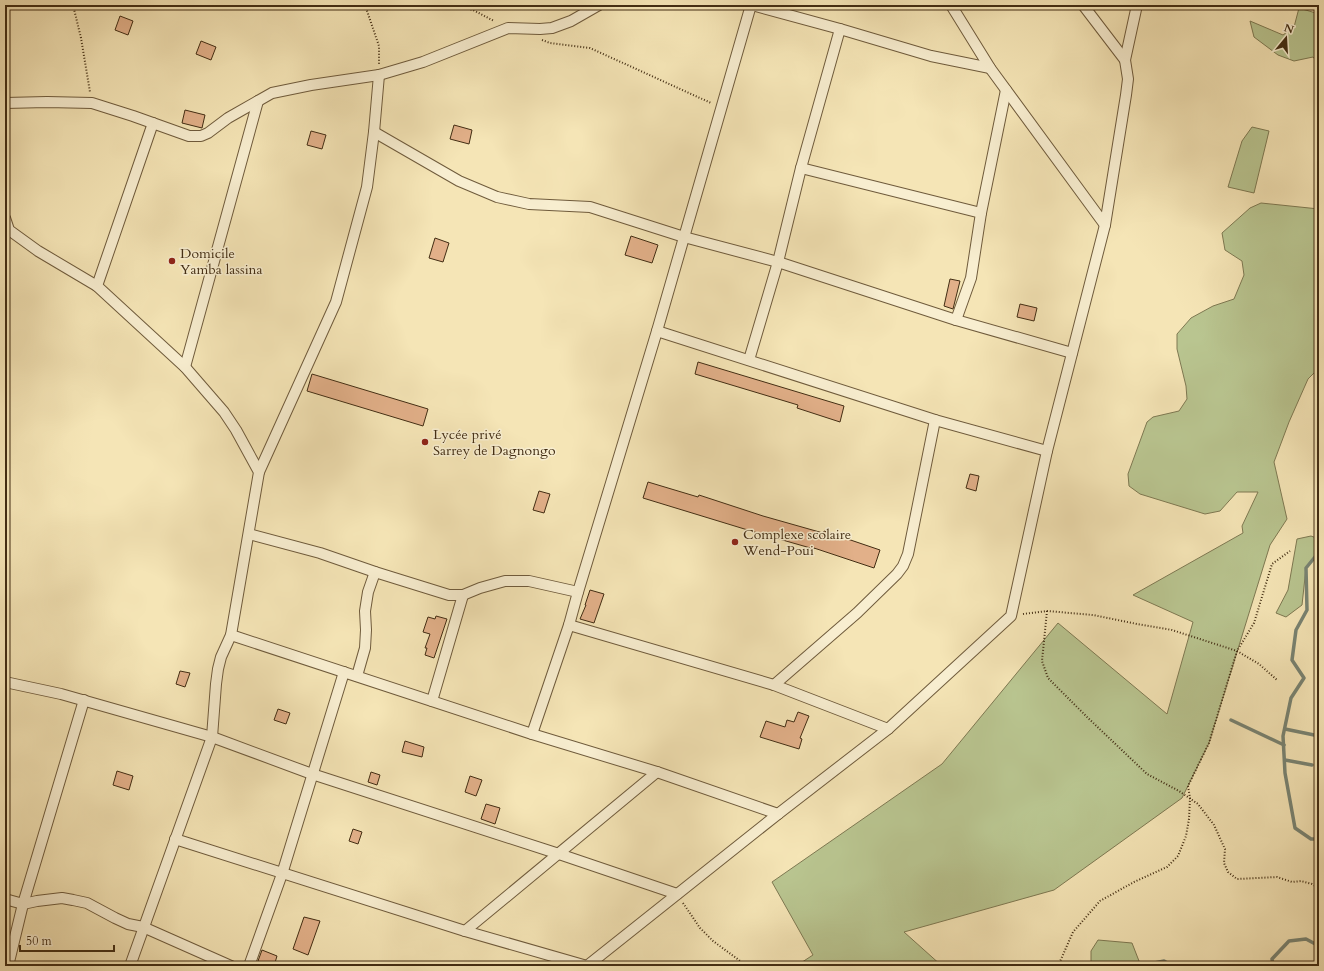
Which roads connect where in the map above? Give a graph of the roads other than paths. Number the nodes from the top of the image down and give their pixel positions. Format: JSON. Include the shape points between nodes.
{"nodes":[{"id":1,"x":599,"y":5,"type":"edge"},
{"id":2,"x":752,"y":5,"type":"edge"},
{"id":3,"x":951,"y":5,"type":"edge"},
{"id":4,"x":1083,"y":5,"type":"edge"},
{"id":5,"x":1137,"y":5,"type":"edge"},
{"id":6,"x":840,"y":29,"type":"junction"},
{"id":7,"x":1125,"y":60,"type":"junction"},
{"id":8,"x":990,"y":68,"type":"junction"},
{"id":9,"x":379,"y":75,"type":"junction"},
{"id":10,"x":1006,"y":90,"type":"junction"},
{"id":11,"x":258,"y":101,"type":"junction"},
{"id":12,"x":5,"y":104,"type":"edge"},
{"id":13,"x":153,"y":123,"type":"junction"},
{"id":14,"x":374,"y":132,"type":"junction"},
{"id":15,"x":801,"y":168,"type":"junction"},
{"id":16,"x":981,"y":213,"type":"junction"},
{"id":17,"x":5,"y":218,"type":"edge"},
{"id":18,"x":1104,"y":225,"type":"junction"},
{"id":19,"x":7,"y":229,"type":"edge"},
{"id":20,"x":684,"y":237,"type":"junction"},
{"id":21,"x":778,"y":262,"type":"junction"},
{"id":22,"x":97,"y":286,"type":"junction"},
{"id":23,"x":956,"y":320,"type":"junction"},
{"id":24,"x":657,"y":331,"type":"junction"},
{"id":25,"x":1072,"y":353,"type":"junction"},
{"id":26,"x":749,"y":360,"type":"junction"},
{"id":27,"x":185,"y":367,"type":"junction"},
{"id":28,"x":935,"y":420,"type":"junction"},
{"id":29,"x":1047,"y":452,"type":"junction"},
{"id":30,"x":259,"y":472,"type":"junction"},
{"id":31,"x":249,"y":534,"type":"junction"},
{"id":32,"x":375,"y":572,"type":"junction"},
{"id":33,"x":578,"y":592,"type":"junction"},
{"id":34,"x":463,"y":595,"type":"junction"},
{"id":35,"x":569,"y":625,"type":"junction"},
{"id":36,"x":231,"y":635,"type":"junction"},
{"id":37,"x":344,"y":672,"type":"junction"},
{"id":38,"x":357,"y":676,"type":"junction"},
{"id":39,"x":5,"y":682,"type":"edge"},
{"id":40,"x":774,"y":684,"type":"junction"},
{"id":41,"x":84,"y":700,"type":"junction"},
{"id":42,"x":432,"y":701,"type":"junction"},
{"id":43,"x":888,"y":729,"type":"junction"},
{"id":44,"x":532,"y":734,"type":"junction"},
{"id":45,"x":212,"y":737,"type":"junction"},
{"id":46,"x":657,"y":772,"type":"junction"},
{"id":47,"x":312,"y":774,"type":"junction"},
{"id":48,"x":778,"y":814,"type":"junction"},
{"id":49,"x":175,"y":839,"type":"junction"},
{"id":50,"x":559,"y":854,"type":"junction"},
{"id":51,"x":282,"y":874,"type":"junction"},
{"id":52,"x":676,"y":894,"type":"junction"},
{"id":53,"x":5,"y":899,"type":"edge"},
{"id":54,"x":23,"y":904,"type":"junction"},
{"id":55,"x":143,"y":927,"type":"junction"},
{"id":56,"x":465,"y":931,"type":"junction"},
{"id":57,"x":8,"y":966,"type":"edge"},
{"id":58,"x":130,"y":966,"type":"edge"},
{"id":59,"x":231,"y":966,"type":"edge"},
{"id":60,"x":249,"y":966,"type":"edge"},
{"id":61,"x":587,"y":966,"type":"edge"}],
"edges":[{"from":1,"to":9,"type":"street","via":[[571,21],[552,28],[508,28],[423,62]]},
{"from":2,"to":6,"type":"street"},
{"from":2,"to":20,"type":"street"},
{"from":3,"to":8,"type":"street"},
{"from":4,"to":7,"type":"street"},
{"from":5,"to":7,"type":"street"},
{"from":6,"to":8,"type":"street","via":[[931,56]]},
{"from":6,"to":15,"type":"street"},
{"from":7,"to":18,"type":"street","via":[[1128,80]]},
{"from":8,"to":10,"type":"street"},
{"from":9,"to":11,"type":"street","via":[[284,90]]},
{"from":9,"to":14,"type":"street"},
{"from":10,"to":16,"type":"street"},
{"from":10,"to":18,"type":"street"},
{"from":11,"to":13,"type":"street","via":[[201,136],[189,136]]},
{"from":11,"to":27,"type":"street"},
{"from":12,"to":13,"type":"street","via":[[92,103]]},
{"from":13,"to":22,"type":"street"},
{"from":14,"to":20,"type":"street","via":[[459,180],[497,197],[529,204],[590,207]]},
{"from":14,"to":30,"type":"street","via":[[367,187],[336,302]]},
{"from":15,"to":16,"type":"street"},
{"from":15,"to":21,"type":"street"},
{"from":16,"to":23,"type":"street","via":[[971,278]]},
{"from":17,"to":19,"type":"street"},
{"from":18,"to":25,"type":"street"},
{"from":19,"to":22,"type":"street"},
{"from":20,"to":21,"type":"street"},
{"from":20,"to":24,"type":"street"},
{"from":21,"to":23,"type":"street"},
{"from":21,"to":26,"type":"street"},
{"from":22,"to":27,"type":"street"},
{"from":23,"to":25,"type":"street"},
{"from":24,"to":26,"type":"street"},
{"from":24,"to":33,"type":"street"},
{"from":25,"to":29,"type":"street"},
{"from":26,"to":28,"type":"street"},
{"from":27,"to":30,"type":"street","via":[[224,412]]},
{"from":28,"to":29,"type":"street"},
{"from":28,"to":40,"type":"street","via":[[908,554],[903,566],[857,613]]},
{"from":29,"to":43,"type":"street","via":[[1011,616]]},
{"from":30,"to":31,"type":"street"},
{"from":31,"to":32,"type":"street","via":[[320,553]]},
{"from":31,"to":36,"type":"street"},
{"from":32,"to":34,"type":"street","via":[[449,595]]},
{"from":32,"to":38,"type":"street","via":[[368,592],[365,648]]},
{"from":33,"to":34,"type":"street","via":[[529,581],[505,581]]},
{"from":33,"to":35,"type":"street"},
{"from":34,"to":42,"type":"street"},
{"from":35,"to":40,"type":"street"},
{"from":35,"to":44,"type":"street"},
{"from":36,"to":37,"type":"street"},
{"from":36,"to":45,"type":"street","via":[[218,669]]},
{"from":37,"to":38,"type":"street"},
{"from":37,"to":47,"type":"street"},
{"from":38,"to":42,"type":"street"},
{"from":39,"to":41,"type":"street"},
{"from":40,"to":43,"type":"street"},
{"from":41,"to":45,"type":"street"},
{"from":41,"to":54,"type":"street"},
{"from":42,"to":44,"type":"street"},
{"from":43,"to":48,"type":"street"},
{"from":44,"to":46,"type":"street"},
{"from":45,"to":47,"type":"street"},
{"from":45,"to":49,"type":"street"},
{"from":46,"to":48,"type":"street"},
{"from":46,"to":50,"type":"street"},
{"from":47,"to":50,"type":"street"},
{"from":47,"to":51,"type":"street"},
{"from":48,"to":52,"type":"street"},
{"from":49,"to":51,"type":"street"},
{"from":49,"to":55,"type":"street"},
{"from":50,"to":52,"type":"street"},
{"from":50,"to":56,"type":"street"},
{"from":51,"to":56,"type":"street"},
{"from":51,"to":60,"type":"street"},
{"from":52,"to":61,"type":"street"},
{"from":53,"to":54,"type":"street"},
{"from":54,"to":55,"type":"street","via":[[62,898],[73,900],[87,903],[128,924]]},
{"from":54,"to":57,"type":"street"},
{"from":55,"to":58,"type":"street"},
{"from":55,"to":59,"type":"street"},
{"from":56,"to":61,"type":"street"}]}
